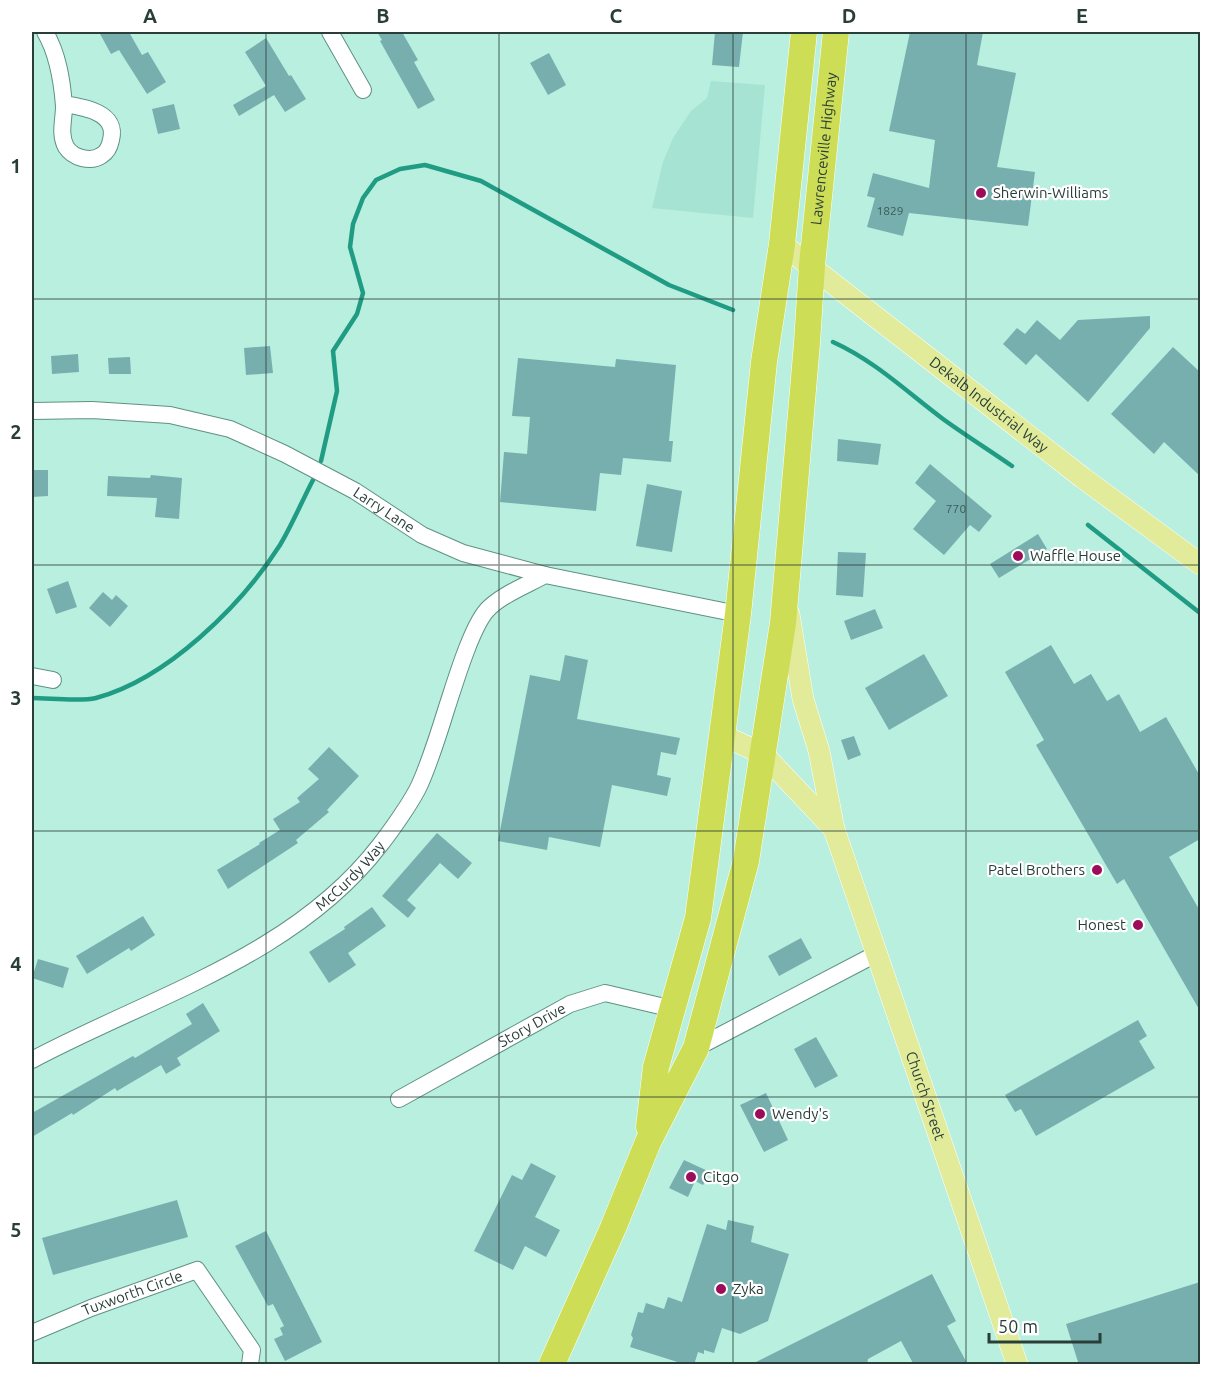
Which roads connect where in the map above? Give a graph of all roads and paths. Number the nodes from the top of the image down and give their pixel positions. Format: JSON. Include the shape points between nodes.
{"nodes":[{"id":1,"x":45,"y":32,"type":"edge"},
{"id":2,"x":330,"y":32,"type":"edge"},
{"id":3,"x":804,"y":32,"type":"edge"},
{"id":4,"x":836,"y":32,"type":"edge"},
{"id":5,"x":363,"y":90,"type":"dead end"},
{"id":6,"x":64,"y":104,"type":"dead end"},
{"id":7,"x":782,"y":243,"type":"junction"},
{"id":8,"x":812,"y":265,"type":"junction"},
{"id":9,"x":32,"y":411,"type":"edge"},
{"id":10,"x":1200,"y":564,"type":"edge"},
{"id":11,"x":545,"y":575,"type":"junction"},
{"id":12,"x":785,"y":589,"type":"junction"},
{"id":13,"x":738,"y":614,"type":"junction"},
{"id":14,"x":32,"y":676,"type":"edge"},
{"id":15,"x":53,"y":680,"type":"dead end"},
{"id":16,"x":722,"y":735,"type":"junction"},
{"id":17,"x":763,"y":754,"type":"junction"},
{"id":18,"x":834,"y":829,"type":"junction"},
{"id":19,"x":876,"y":954,"type":"junction"},
{"id":20,"x":673,"y":1009,"type":"junction"},
{"id":21,"x":696,"y":1048,"type":"junction"},
{"id":22,"x":33,"y":1055,"type":"edge"},
{"id":23,"x":399,"y":1099,"type":"dead end"},
{"id":24,"x":648,"y":1142,"type":"junction"},
{"id":25,"x":32,"y":1334,"type":"edge"},
{"id":26,"x":250,"y":1365,"type":"edge"},
{"id":27,"x":552,"y":1365,"type":"edge"},
{"id":28,"x":1017,"y":1365,"type":"edge"}],
"edges":[{"from":1,"to":6,"type":"street","via":[[55,53]]},
{"from":2,"to":5,"type":"street"},
{"from":3,"to":7,"type":"highway"},
{"from":4,"to":8,"type":"highway","name":"Lawrenceville Highway"},
{"from":7,"to":8,"type":"main road","name":"Dekalb Industrial Way"},
{"from":7,"to":13,"type":"highway","via":[[764,362]]},
{"from":8,"to":10,"type":"main road","name":"Dekalb Industrial Way","via":[[1083,478]]},
{"from":8,"to":12,"type":"highway","name":"Lawrenceville Highway"},
{"from":9,"to":11,"type":"street","name":"Larry Lane","via":[[170,415],[230,429],[355,491],[422,535],[463,553]]},
{"from":11,"to":13,"type":"street","name":"Larry Lane"},
{"from":11,"to":22,"type":"street","name":"McCurdy Way","via":[[486,611],[460,668],[419,786],[380,845],[338,890],[301,920],[237,961]]},
{"from":12,"to":17,"type":"highway","name":"Lawrenceville Highway"},
{"from":12,"to":18,"type":"main road","name":"Church Street","via":[[797,671],[819,751]]},
{"from":13,"to":16,"type":"highway"},
{"from":14,"to":15,"type":"street"},
{"from":16,"to":17,"type":"main road","name":"Church Street"},
{"from":16,"to":20,"type":"highway","via":[[698,918]]},
{"from":17,"to":18,"type":"main road","name":"Church Street"},
{"from":17,"to":21,"type":"highway","name":"Lawrenceville Highway","via":[[746,861]]},
{"from":18,"to":19,"type":"main road","name":"Church Street"},
{"from":19,"to":21,"type":"street"},
{"from":19,"to":28,"type":"main road","name":"Church Street"},
{"from":20,"to":23,"type":"street","name":"Story Drive","via":[[605,993],[570,1004]]},
{"from":20,"to":24,"type":"highway","via":[[656,1067]]},
{"from":21,"to":24,"type":"highway","name":"Lawrenceville Highway"},
{"from":24,"to":27,"type":"highway"},
{"from":25,"to":26,"type":"street","name":"Tuxworth Circle","via":[[197,1270],[252,1350]]}]}
